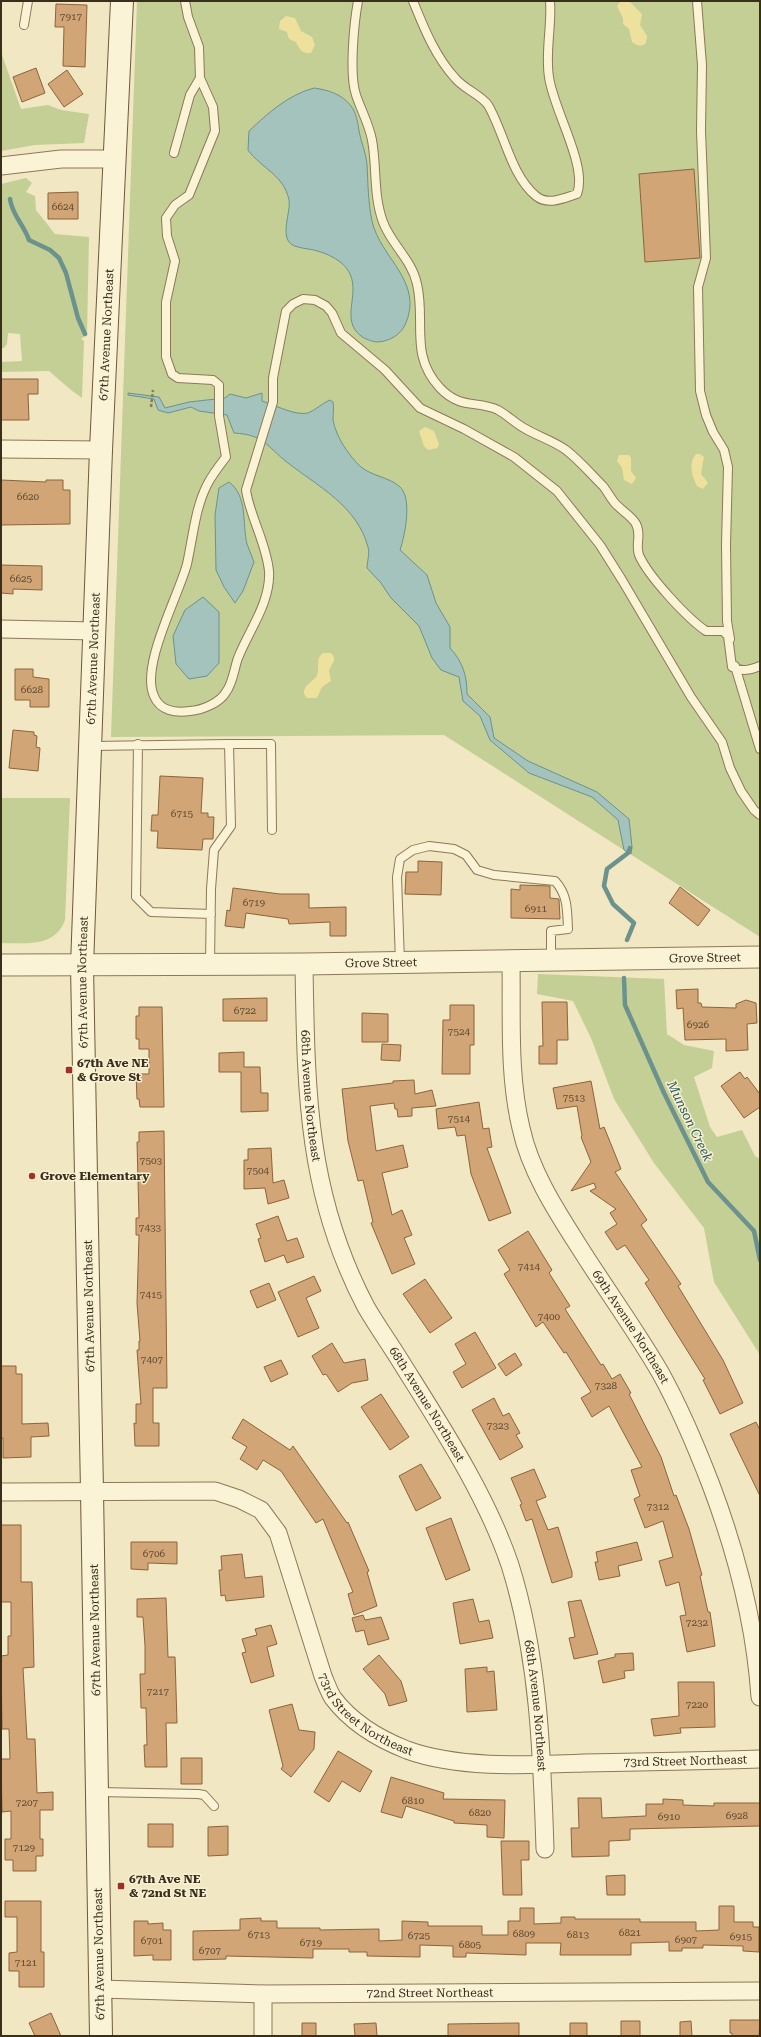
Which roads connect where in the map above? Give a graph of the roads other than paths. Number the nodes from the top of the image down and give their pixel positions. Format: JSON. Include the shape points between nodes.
{"nodes":[{"id":1,"x":28,"y":1,"type":"edge"},
{"id":2,"x":122,"y":1,"type":"edge"},
{"id":3,"x":185,"y":1,"type":"edge"},
{"id":4,"x":358,"y":1,"type":"edge"},
{"id":5,"x":413,"y":1,"type":"edge"},
{"id":6,"x":550,"y":1,"type":"edge"},
{"id":7,"x":697,"y":1,"type":"edge"},
{"id":8,"x":24,"y":25,"type":"dead end"},
{"id":9,"x":200,"y":78,"type":"junction"},
{"id":10,"x":174,"y":153,"type":"dead end"},
{"id":11,"x":114,"y":159,"type":"junction"},
{"id":12,"x":1,"y":166,"type":"edge"},
{"id":13,"x":1,"y":450,"type":"edge"},
{"id":14,"x":101,"y":450,"type":"junction"},
{"id":15,"x":1,"y":629,"type":"edge"},
{"id":16,"x":95,"y":631,"type":"junction"},
{"id":17,"x":760,"y":666,"type":"edge"},
{"id":18,"x":736,"y":668,"type":"junction"},
{"id":19,"x":138,"y":744,"type":"junction"},
{"id":20,"x":229,"y":744,"type":"junction"},
{"id":21,"x":90,"y":746,"type":"junction"},
{"id":22,"x":760,"y":750,"type":"edge"},
{"id":23,"x":760,"y":815,"type":"edge"},
{"id":24,"x":272,"y":830,"type":"dead end"},
{"id":25,"x":211,"y":914,"type":"junction"},
{"id":26,"x":760,"y":957,"type":"edge"},
{"id":27,"x":511,"y":961,"type":"junction"},
{"id":28,"x":552,"y":961,"type":"junction"},
{"id":29,"x":400,"y":963,"type":"junction"},
{"id":30,"x":304,"y":964,"type":"junction"},
{"id":31,"x":210,"y":965,"type":"junction"},
{"id":32,"x":1,"y":966,"type":"edge"},
{"id":33,"x":82,"y":966,"type":"junction"},
{"id":34,"x":92,"y":1491,"type":"junction"},
{"id":35,"x":1,"y":1492,"type":"edge"},
{"id":36,"x":760,"y":1697,"type":"edge"},
{"id":37,"x":760,"y":1759,"type":"edge"},
{"id":38,"x":543,"y":1764,"type":"junction"},
{"id":39,"x":97,"y":1792,"type":"junction"},
{"id":40,"x":214,"y":1806,"type":"dead end"},
{"id":41,"x":545,"y":1849,"type":"dead end"},
{"id":42,"x":100,"y":1989,"type":"junction"},
{"id":43,"x":760,"y":1991,"type":"edge"},
{"id":44,"x":263,"y":1994,"type":"junction"},
{"id":45,"x":101,"y":2036,"type":"edge"},
{"id":46,"x":263,"y":2036,"type":"edge"}],
"edges":[{"from":1,"to":8,"type":"lane"},
{"from":2,"to":11,"type":"main road","name":"67th Avenue Northeast"},
{"from":3,"to":9,"type":"lane","via":[[199,47]]},
{"from":4,"to":18,"type":"lane","via":[[354,67],[356,94],[372,138],[376,187],[383,221],[389,235],[411,267],[417,283],[419,342],[431,376],[451,398],[461,403],[498,410],[526,430],[565,449],[577,460],[604,488],[614,503],[636,523],[639,536],[636,543],[646,568],[683,612],[706,631],[723,631],[728,636],[732,667]]},
{"from":5,"to":6,"type":"lane","via":[[438,57],[463,87],[487,103],[522,178],[536,196],[545,201],[577,194],[580,186],[568,136],[549,78],[547,51]]},
{"from":7,"to":18,"type":"lane","via":[[702,65],[701,131],[706,258],[698,287],[700,391],[706,415],[724,450],[728,468],[727,621]]},
{"from":9,"to":10,"type":"lane","via":[[190,95]]},
{"from":9,"to":23,"type":"lane","via":[[213,107],[215,131],[189,195],[175,205],[166,218],[167,236],[175,261],[166,302],[166,356],[172,374],[178,378],[213,380],[219,385],[219,416],[226,457],[207,484],[186,565],[160,634],[151,685],[159,705],[170,711],[196,710],[218,701],[226,693],[238,657],[262,606],[269,571],[261,535],[246,490],[273,402],[273,378],[286,311],[303,299],[315,300],[332,313],[341,333],[385,370],[420,408],[514,457],[557,491],[600,545],[622,580],[691,697],[722,742],[741,791]]},
{"from":11,"to":12,"type":"street","via":[[61,159]]},
{"from":11,"to":14,"type":"main road","name":"67th Avenue Northeast"},
{"from":13,"to":14,"type":"street"},
{"from":14,"to":16,"type":"main road","name":"67th Avenue Northeast"},
{"from":15,"to":16,"type":"street"},
{"from":16,"to":21,"type":"main road","name":"67th Avenue Northeast"},
{"from":17,"to":18,"type":"lane","via":[[746,670]]},
{"from":18,"to":22,"type":"lane"},
{"from":19,"to":20,"type":"lane"},
{"from":19,"to":21,"type":"lane"},
{"from":19,"to":25,"type":"lane","via":[[136,897],[151,912]]},
{"from":20,"to":24,"type":"lane","via":[[272,744]]},
{"from":20,"to":25,"type":"lane","via":[[231,826],[214,850]]},
{"from":21,"to":33,"type":"main road","name":"67th Avenue Northeast"},
{"from":25,"to":31,"type":"lane"},
{"from":26,"to":28,"type":"street","name":"Grove Street"},
{"from":27,"to":28,"type":"street","name":"Grove Street"},
{"from":27,"to":29,"type":"street","name":"Grove Street"},
{"from":27,"to":36,"type":"street","name":"69th Avenue Northeast","via":[[514,1079],[521,1129],[541,1184],[660,1373],[694,1441],[720,1509],[741,1575],[754,1638]]},
{"from":28,"to":29,"type":"lane","via":[[552,931],[568,929],[567,903],[562,889],[555,881],[494,875],[477,870],[466,855],[454,850],[429,846],[413,850],[400,859],[397,877]]},
{"from":29,"to":30,"type":"street","name":"Grove Street"},
{"from":30,"to":31,"type":"street","name":"Grove Street"},
{"from":30,"to":38,"type":"street","name":"68th Avenue Northeast","via":[[309,1113],[323,1198],[337,1244],[367,1307],[485,1503],[509,1564],[525,1622],[536,1686]]},
{"from":31,"to":33,"type":"street","name":"Grove Street"},
{"from":32,"to":33,"type":"street","name":"Grove Street"},
{"from":33,"to":34,"type":"main road","name":"67th Avenue Northeast"},
{"from":34,"to":35,"type":"street","name":"73rd Street Northeast"},
{"from":34,"to":38,"type":"street","name":"73rd Street Northeast","via":[[215,1491],[239,1498],[261,1510],[278,1533],[323,1676],[333,1697],[352,1716],[377,1736],[415,1752],[443,1759],[478,1763]]},
{"from":34,"to":39,"type":"main road","name":"67th Avenue Northeast"},
{"from":37,"to":38,"type":"street","name":"73rd Street Northeast"},
{"from":38,"to":41,"type":"street","name":"68th Avenue Northeast"},
{"from":39,"to":40,"type":"lane","via":[[198,1794],[204,1795]]},
{"from":39,"to":42,"type":"main road","name":"67th Avenue Northeast"},
{"from":42,"to":44,"type":"street","name":"72nd Street Northeast"},
{"from":42,"to":45,"type":"main road","name":"67th Avenue Northeast"},
{"from":43,"to":44,"type":"street","name":"72nd Street Northeast"},
{"from":44,"to":46,"type":"street"}]}
